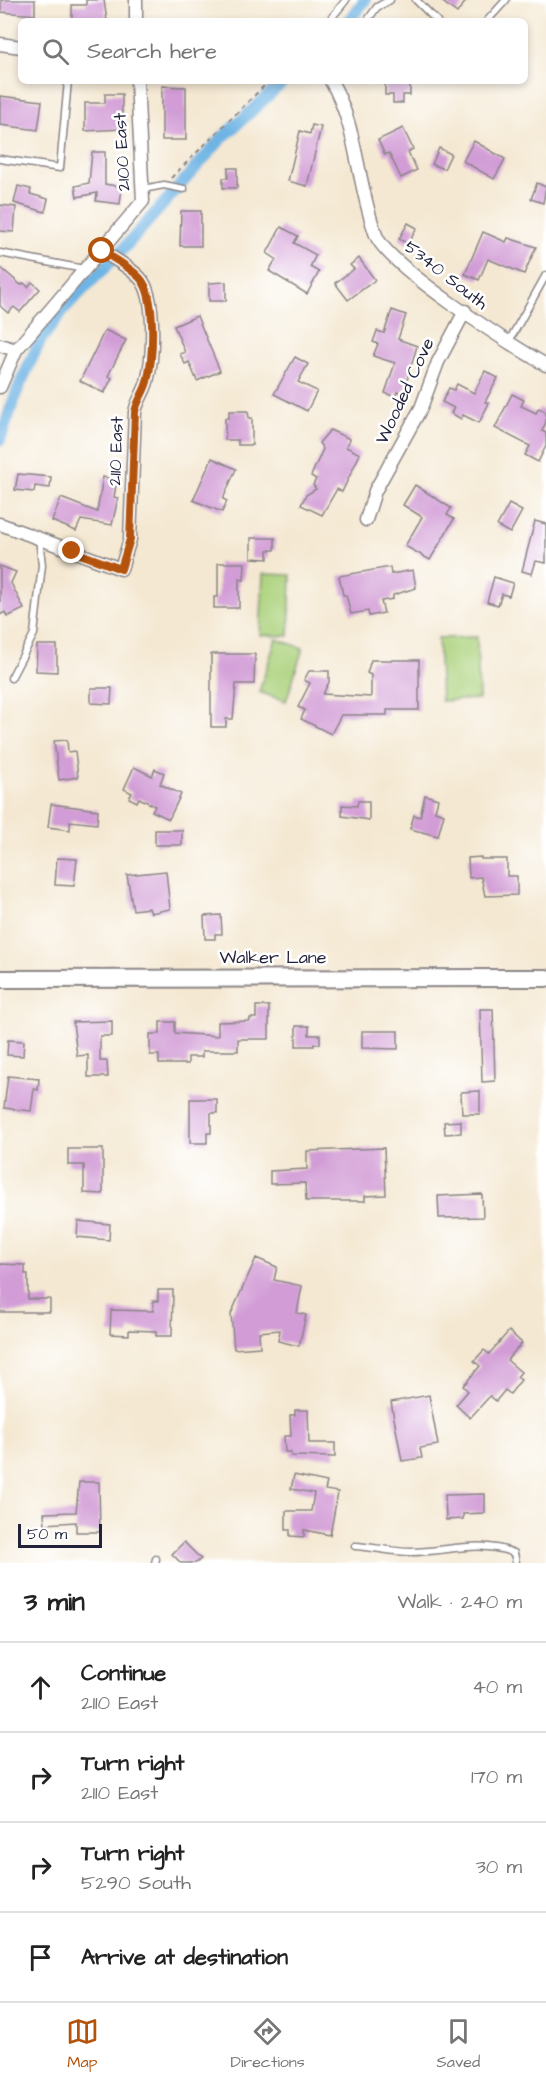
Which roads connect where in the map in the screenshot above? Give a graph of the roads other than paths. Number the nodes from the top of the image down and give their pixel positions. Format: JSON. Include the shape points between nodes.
{"nodes":[{"id":1,"x":136,"y":0,"type":"edge"},
{"id":2,"x":346,"y":0,"type":"edge"},
{"id":3,"x":390,"y":0,"type":"edge"},
{"id":4,"x":416,"y":0,"type":"edge"},
{"id":5,"x":506,"y":0,"type":"edge"},
{"id":6,"x":136,"y":18,"type":"edge"},
{"id":7,"x":332,"y":18,"type":"edge"},
{"id":8,"x":369,"y":18,"type":"edge"},
{"id":9,"x":434,"y":18,"type":"edge"},
{"id":10,"x":490,"y":18,"type":"edge"},
{"id":11,"x":0,"y":44,"type":"edge"},
{"id":12,"x":18,"y":47,"type":"edge"},
{"id":13,"x":68,"y":84,"type":"edge"},
{"id":14,"x":137,"y":84,"type":"edge"},
{"id":15,"x":333,"y":84,"type":"edge"},
{"id":16,"x":0,"y":159,"type":"edge"},
{"id":17,"x":143,"y":189,"type":"junction"},
{"id":18,"x":184,"y":189,"type":"dead end"},
{"id":19,"x":0,"y":253,"type":"edge"},
{"id":20,"x":109,"y":256,"type":"junction"},
{"id":21,"x":84,"y":269,"type":"junction"},
{"id":22,"x":546,"y":275,"type":"edge"},
{"id":23,"x":465,"y":311,"type":"junction"},
{"id":24,"x":507,"y":343,"type":"junction"},
{"id":25,"x":0,"y":345,"type":"edge"},
{"id":26,"x":16,"y":350,"type":"junction"},
{"id":27,"x":546,"y":365,"type":"edge"},
{"id":28,"x":0,"y":387,"type":"edge"},
{"id":29,"x":366,"y":520,"type":"dead end"},
{"id":30,"x":0,"y":524,"type":"edge"},
{"id":31,"x":39,"y":537,"type":"junction"},
{"id":32,"x":11,"y":678,"type":"dead end"},
{"id":33,"x":546,"y":978,"type":"edge"},
{"id":34,"x":0,"y":979,"type":"edge"},
{"id":35,"x":354,"y":1546,"type":"dead end"},
{"id":36,"x":516,"y":1563,"type":"edge"}],
"edges":[{"from":1,"to":6,"type":"street"},
{"from":2,"to":7,"type":"lane"},
{"from":3,"to":8,"type":"lane","via":[[377,7]]},
{"from":4,"to":9,"type":"lane"},
{"from":5,"to":10,"type":"lane"},
{"from":11,"to":12,"type":"street"},
{"from":13,"to":16,"type":"lane","via":[[60,168]]},
{"from":14,"to":17,"type":"street","name":"2100 East"},
{"from":15,"to":23,"type":"street","name":"5340 South","via":[[345,108],[378,241],[390,255]]},
{"from":17,"to":18,"type":"lane","via":[[164,185]]},
{"from":17,"to":20,"type":"street","name":"2100 East","via":[[142,201]]},
{"from":19,"to":21,"type":"lane"},
{"from":20,"to":21,"type":"street","name":"2100 East"},
{"from":20,"to":31,"type":"street","name":"2110 East","via":[[140,277],[148,289],[151,306],[147,383],[135,412],[130,539],[121,569]]},
{"from":21,"to":26,"type":"street","name":"2100 East"},
{"from":22,"to":24,"type":"lane"},
{"from":23,"to":24,"type":"street","name":"5340 South"},
{"from":23,"to":29,"type":"street","name":"Wooded Cove","via":[[438,362],[421,408],[375,491]]},
{"from":24,"to":27,"type":"street","name":"5340 South"},
{"from":25,"to":26,"type":"street"},
{"from":26,"to":28,"type":"street","name":"2100 East"},
{"from":30,"to":31,"type":"street"},
{"from":31,"to":32,"type":"lane","via":[[42,565],[34,634]]},
{"from":33,"to":34,"type":"street","name":"Walker Lane"},
{"from":35,"to":36,"type":"lane","via":[[409,1552],[499,1547],[514,1553]]}]}
